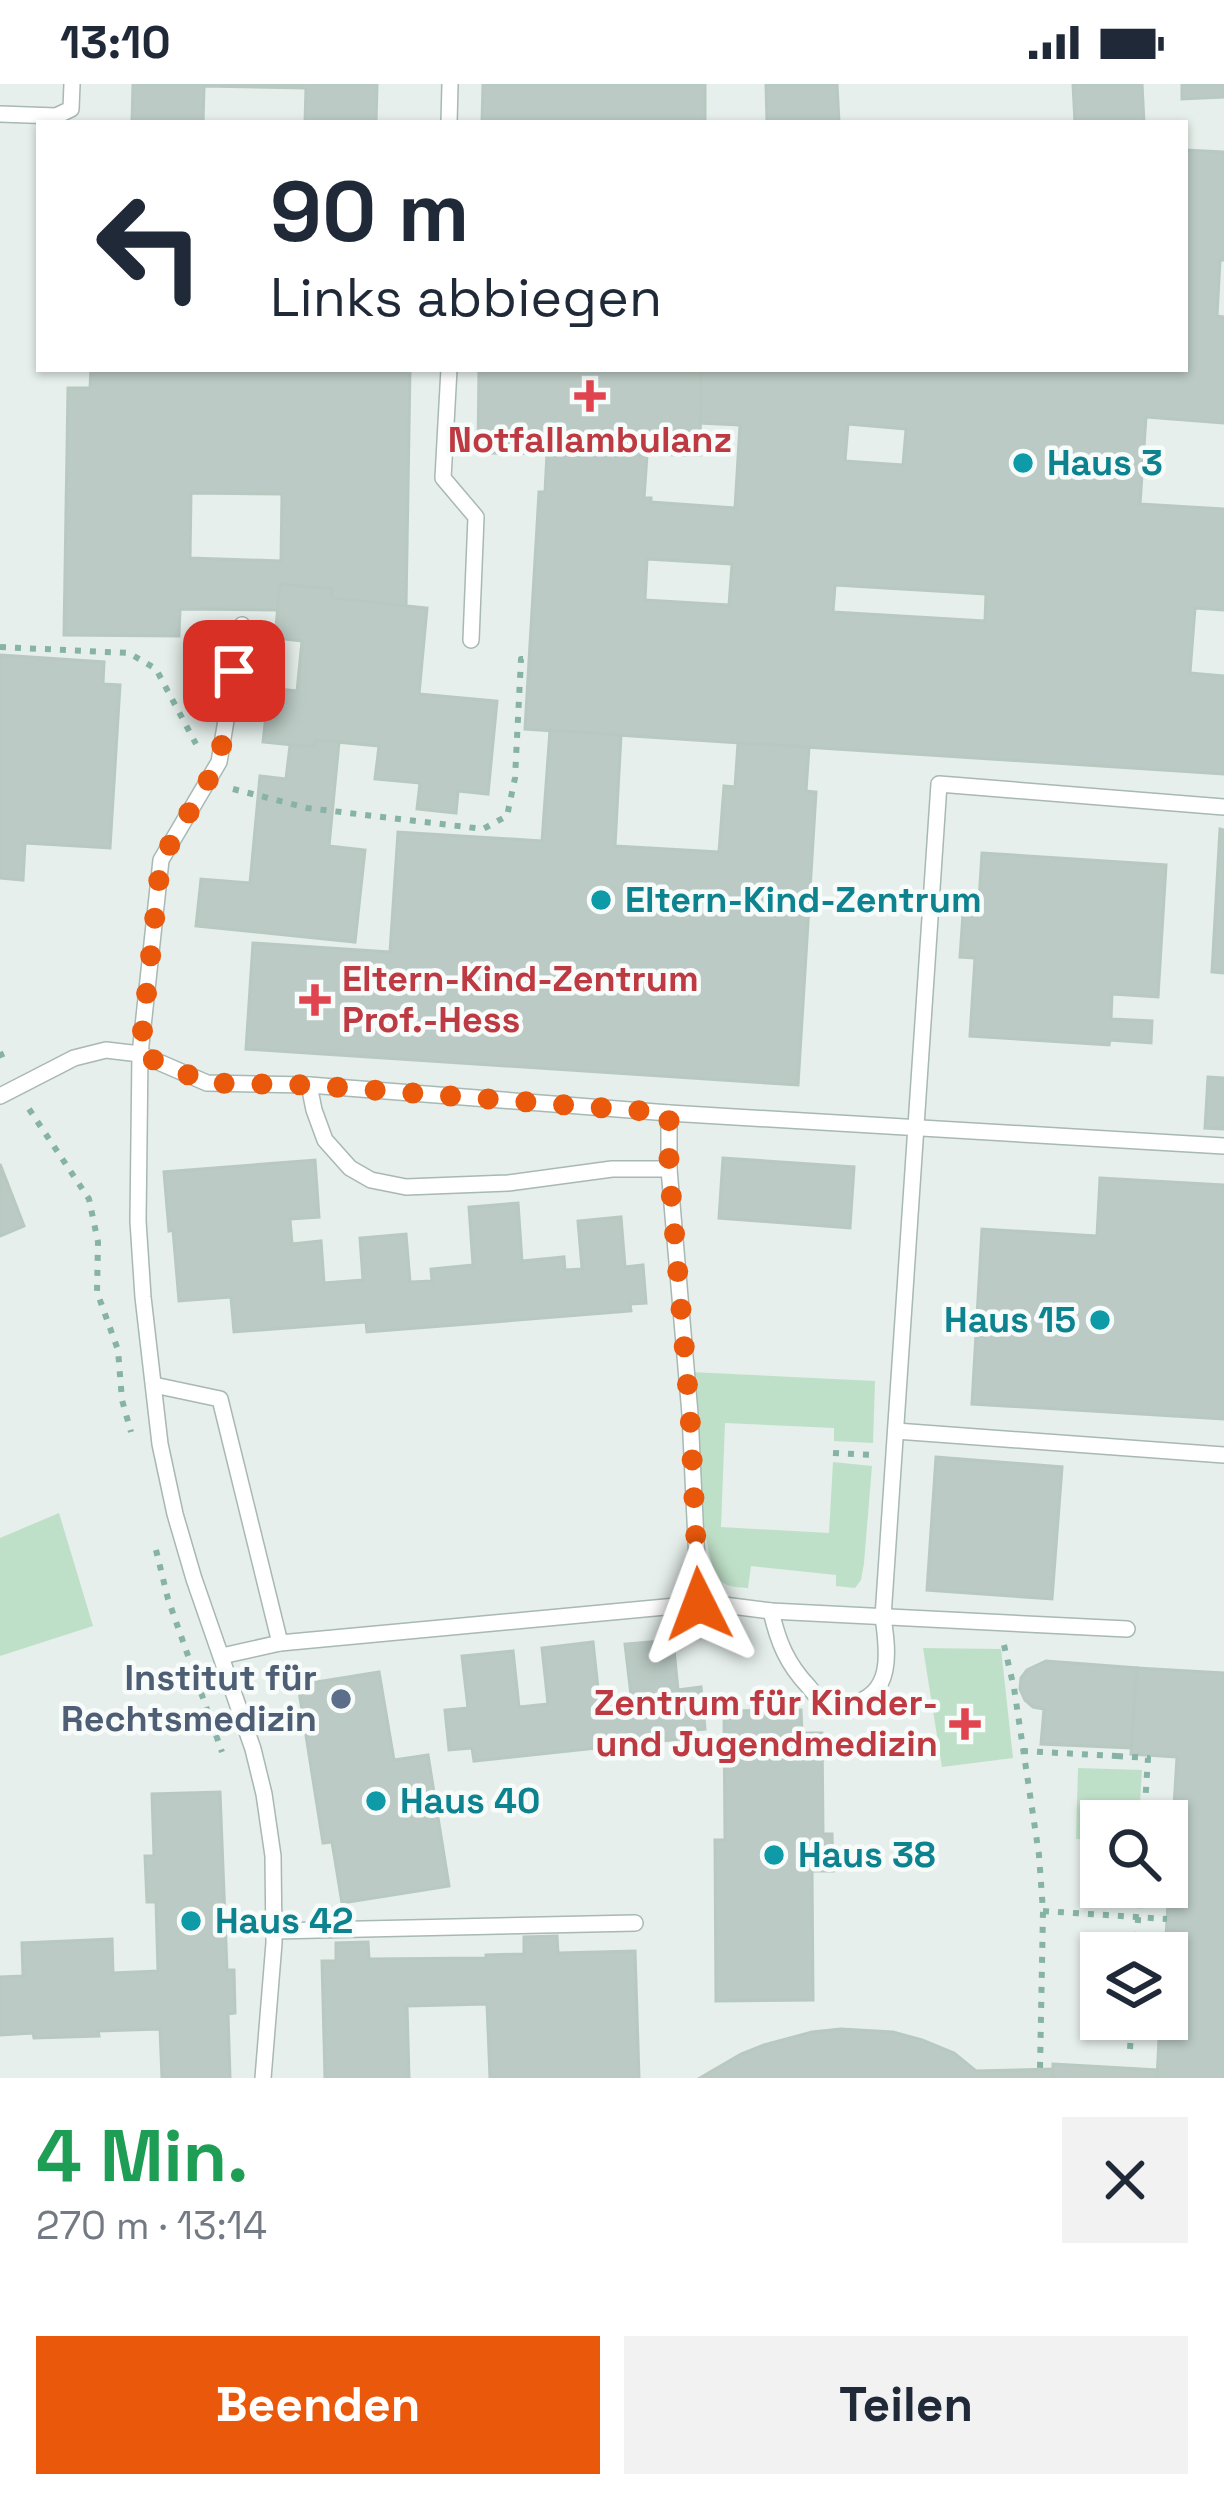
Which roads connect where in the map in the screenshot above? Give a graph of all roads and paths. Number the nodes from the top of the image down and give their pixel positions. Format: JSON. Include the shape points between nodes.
{"nodes":[{"id":1,"x":72,"y":84,"type":"edge"},
{"id":2,"x":450,"y":84,"type":"edge"},
{"id":3,"x":0,"y":114,"type":"edge"},
{"id":4,"x":449,"y":120,"type":"edge"},
{"id":5,"x":448,"y":372,"type":"edge"},
{"id":6,"x":242,"y":626,"type":"dead end"},
{"id":7,"x":471,"y":640,"type":"dead end"},
{"id":8,"x":0,"y":647,"type":"edge"},
{"id":9,"x":529,"y":659,"type":"dead end"},
{"id":10,"x":209,"y":778,"type":"junction"},
{"id":11,"x":1224,"y":807,"type":"edge"},
{"id":12,"x":140,"y":1054,"type":"junction"},
{"id":13,"x":309,"y":1085,"type":"junction"},
{"id":14,"x":16,"y":1088,"type":"junction"},
{"id":15,"x":0,"y":1096,"type":"edge"},
{"id":16,"x":669,"y":1113,"type":"junction"},
{"id":17,"x":916,"y":1126,"type":"junction"},
{"id":18,"x":1224,"y":1146,"type":"edge"},
{"id":19,"x":669,"y":1169,"type":"junction"},
{"id":20,"x":154,"y":1385,"type":"junction"},
{"id":21,"x":896,"y":1431,"type":"junction"},
{"id":22,"x":135,"y":1445,"type":"dead end"},
{"id":23,"x":833,"y":1453,"type":"dead end"},
{"id":24,"x":1224,"y":1455,"type":"edge"},
{"id":25,"x":894,"y":1456,"type":"junction"},
{"id":26,"x":155,"y":1546,"type":"dead end"},
{"id":27,"x":699,"y":1604,"type":"junction"},
{"id":28,"x":771,"y":1611,"type":"junction"},
{"id":29,"x":883,"y":1617,"type":"junction"},
{"id":30,"x":1000,"y":1624,"type":"junction"},
{"id":31,"x":1127,"y":1629,"type":"dead end"},
{"id":32,"x":280,"y":1642,"type":"junction"},
{"id":33,"x":222,"y":1656,"type":"junction"},
{"id":34,"x":1022,"y":1751,"type":"junction"},
{"id":35,"x":223,"y":1752,"type":"dead end"},
{"id":36,"x":1145,"y":1800,"type":"edge"},
{"id":37,"x":1139,"y":1908,"type":"edge"},
{"id":38,"x":1043,"y":1911,"type":"junction"},
{"id":39,"x":1138,"y":1916,"type":"junction"},
{"id":40,"x":1167,"y":1918,"type":"dead end"},
{"id":41,"x":635,"y":1922,"type":"dead end"},
{"id":42,"x":274,"y":1931,"type":"junction"},
{"id":43,"x":1137,"y":1932,"type":"edge"},
{"id":44,"x":1131,"y":2040,"type":"edge"},
{"id":45,"x":1130,"y":2049,"type":"dead end"},
{"id":46,"x":1040,"y":2069,"type":"dead end"},
{"id":47,"x":263,"y":2078,"type":"edge"}],
"edges":[{"from":1,"to":3,"type":"lane","via":[[71,109],[56,116]]},
{"from":2,"to":4,"type":"lane"},
{"from":5,"to":7,"type":"lane","via":[[443,478],[476,517]]},
{"from":6,"to":10,"type":"lane","via":[[219,762]]},
{"from":8,"to":10,"type":"path","via":[[129,653],[156,669]]},
{"from":9,"to":10,"type":"path","via":[[520,658],[507,816],[483,829],[307,808]]},
{"from":10,"to":12,"type":"lane","via":[[161,860]]},
{"from":11,"to":17,"type":"lane","via":[[938,784]]},
{"from":12,"to":13,"type":"lane","via":[[207,1083]]},
{"from":12,"to":14,"type":"lane","via":[[106,1050],[74,1058]]},
{"from":12,"to":20,"type":"lane","via":[[138,1221]]},
{"from":13,"to":16,"type":"lane"},
{"from":13,"to":19,"type":"lane","via":[[325,1140],[371,1180],[488,1184]]},
{"from":14,"to":15,"type":"lane"},
{"from":14,"to":22,"type":"path","via":[[89,1199],[97,1292],[118,1350]]},
{"from":16,"to":17,"type":"lane"},
{"from":16,"to":19,"type":"lane"},
{"from":17,"to":18,"type":"lane"},
{"from":17,"to":21,"type":"lane"},
{"from":19,"to":27,"type":"lane"},
{"from":20,"to":32,"type":"lane","via":[[220,1399]]},
{"from":20,"to":33,"type":"lane","via":[[175,1514]]},
{"from":21,"to":24,"type":"lane"},
{"from":21,"to":25,"type":"lane"},
{"from":23,"to":25,"type":"path"},
{"from":25,"to":29,"type":"lane"},
{"from":26,"to":35,"type":"path"},
{"from":27,"to":28,"type":"lane"},
{"from":27,"to":32,"type":"lane"},
{"from":28,"to":29,"type":"lane"},
{"from":28,"to":29,"type":"lane","via":[[792,1670],[824,1702],[846,1706],[876,1692],[887,1670]]},
{"from":29,"to":30,"type":"lane"},
{"from":30,"to":31,"type":"lane"},
{"from":30,"to":34,"type":"path"},
{"from":32,"to":33,"type":"lane"},
{"from":33,"to":42,"type":"lane","via":[[264,1794]]},
{"from":34,"to":36,"type":"path","via":[[1148,1758]]},
{"from":34,"to":38,"type":"path"},
{"from":37,"to":39,"type":"path"},
{"from":38,"to":39,"type":"path"},
{"from":38,"to":46,"type":"path"},
{"from":39,"to":40,"type":"path"},
{"from":39,"to":43,"type":"path"},
{"from":41,"to":42,"type":"lane"},
{"from":42,"to":47,"type":"lane"},
{"from":44,"to":45,"type":"path"}]}
